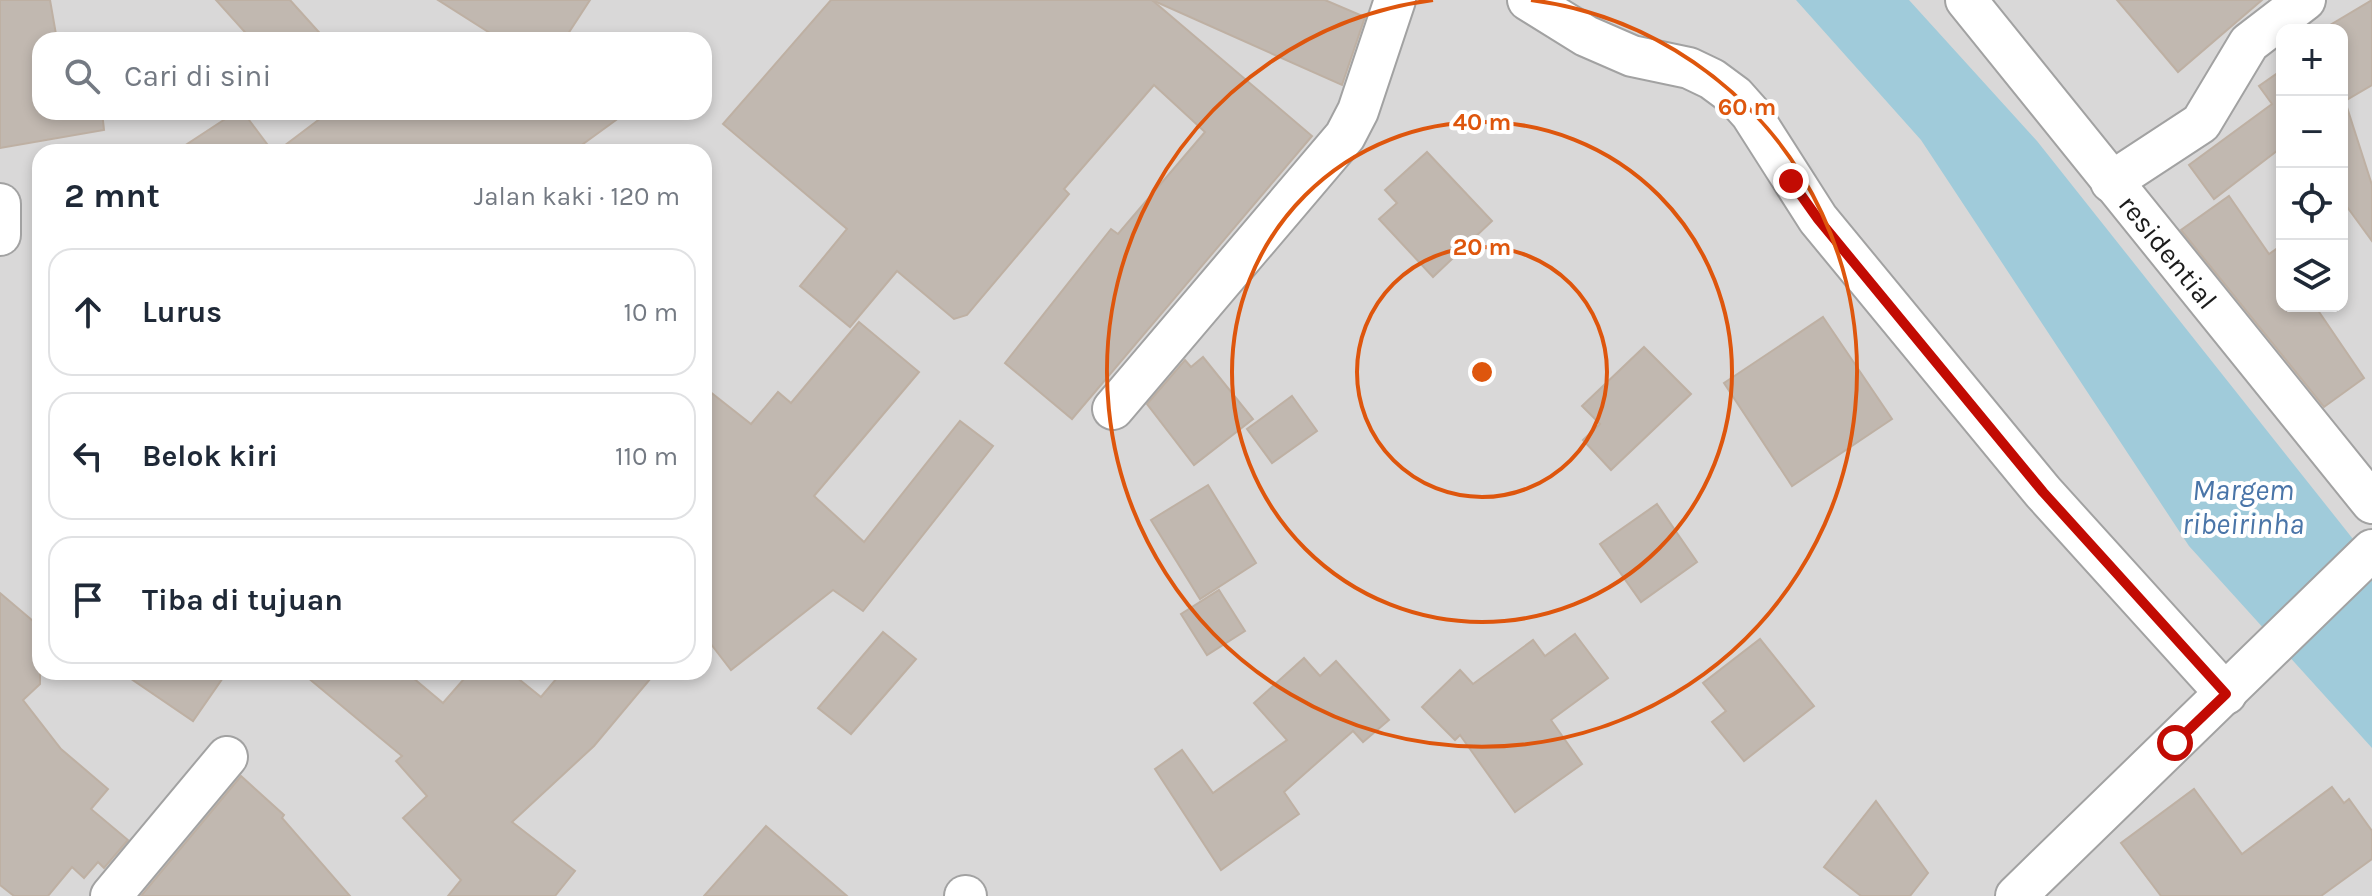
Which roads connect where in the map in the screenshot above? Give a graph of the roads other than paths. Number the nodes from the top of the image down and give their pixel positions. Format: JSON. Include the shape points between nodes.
{"nodes":[{"id":1,"x":1395,"y":0,"type":"edge"},
{"id":2,"x":1528,"y":0,"type":"edge"},
{"id":3,"x":1966,"y":0,"type":"edge"},
{"id":4,"x":2305,"y":0,"type":"edge"},
{"id":5,"x":2111,"y":182,"type":"junction"},
{"id":6,"x":0,"y":204,"type":"edge"},
{"id":7,"x":0,"y":235,"type":"edge"},
{"id":8,"x":1113,"y":409,"type":"dead end"},
{"id":9,"x":2372,"y":503,"type":"edge"},
{"id":10,"x":2372,"y":550,"type":"edge"},
{"id":11,"x":2226,"y":694,"type":"junction"},
{"id":12,"x":227,"y":757,"type":"dead end"},
{"id":13,"x":111,"y":896,"type":"edge"},
{"id":14,"x":2016,"y":896,"type":"edge"}],
"edges":[{"from":1,"to":8,"type":"street","via":[[1345,136]]},
{"from":2,"to":11,"type":"street","via":[[1586,36],[1632,56],[1689,68],[1735,96],[1838,243],[2043,492]]},
{"from":3,"to":5,"type":"street","name":"residential"},
{"from":4,"to":5,"type":"street","via":[[2249,43],[2201,123]]},
{"from":5,"to":9,"type":"street","name":"residential"},
{"from":6,"to":7,"type":"street"},
{"from":10,"to":11,"type":"street"},
{"from":11,"to":14,"type":"street"},
{"from":12,"to":13,"type":"street"}]}
